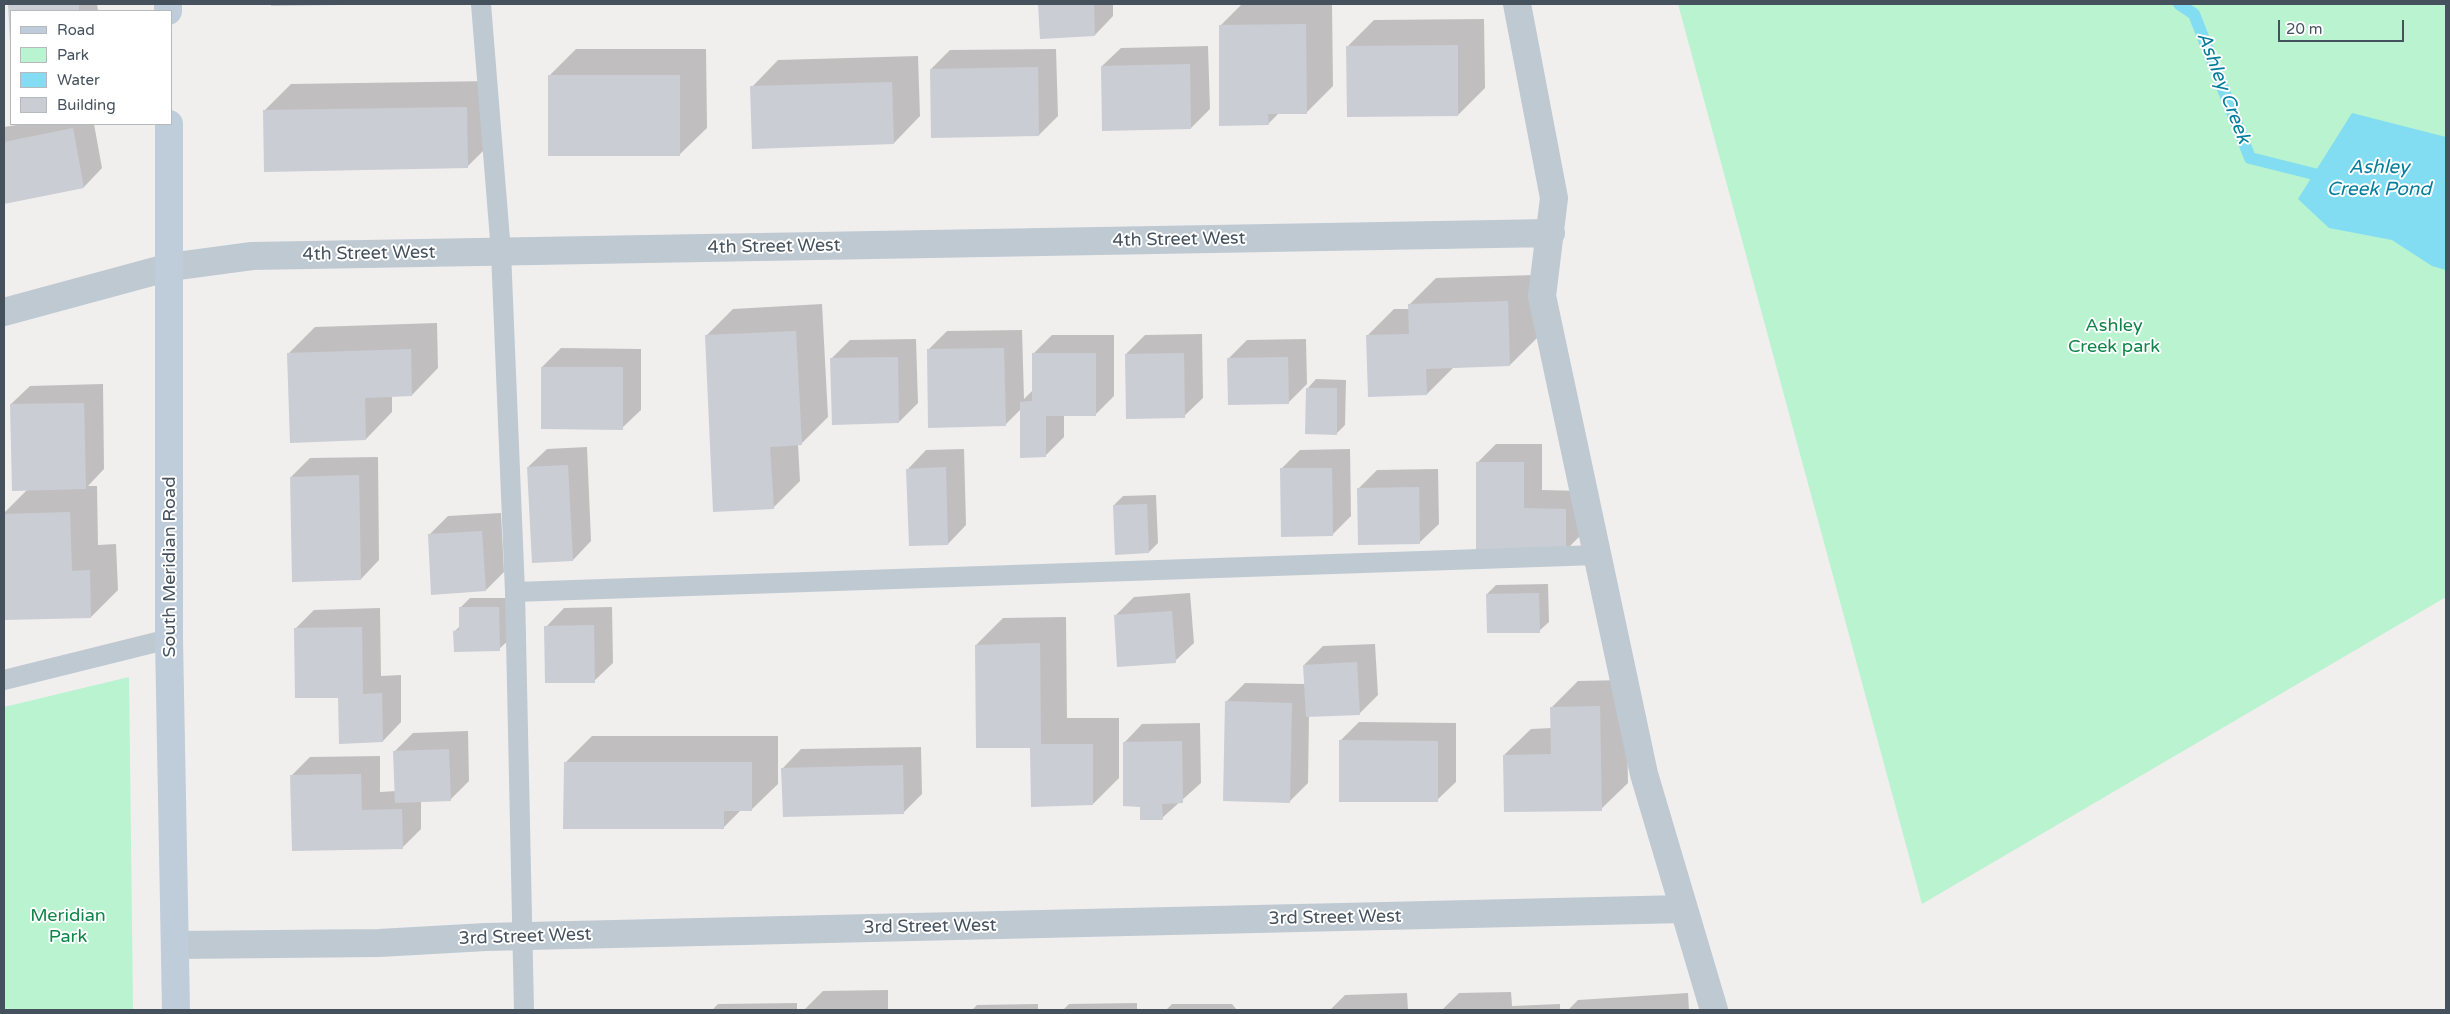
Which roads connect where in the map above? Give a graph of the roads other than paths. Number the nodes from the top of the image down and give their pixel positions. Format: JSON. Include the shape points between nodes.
{"nodes":[{"id":1,"x":481,"y":4,"type":"edge"},
{"id":2,"x":1517,"y":4,"type":"edge"},
{"id":3,"x":169,"y":125,"type":"edge"},
{"id":4,"x":1551,"y":234,"type":"junction"},
{"id":5,"x":502,"y":252,"type":"junction"},
{"id":6,"x":170,"y":267,"type":"junction"},
{"id":7,"x":4,"y":312,"type":"edge"},
{"id":8,"x":1598,"y":555,"type":"junction"},
{"id":9,"x":515,"y":592,"type":"junction"},
{"id":10,"x":169,"y":639,"type":"junction"},
{"id":11,"x":4,"y":680,"type":"edge"},
{"id":12,"x":1684,"y":909,"type":"junction"},
{"id":13,"x":521,"y":936,"type":"junction"},
{"id":14,"x":176,"y":945,"type":"junction"},
{"id":15,"x":176,"y":1010,"type":"edge"},
{"id":16,"x":524,"y":1010,"type":"edge"},
{"id":17,"x":1714,"y":1010,"type":"edge"}],
"edges":[{"from":1,"to":5,"type":"lane"},
{"from":2,"to":4,"type":"street","via":[[1554,198]]},
{"from":3,"to":6,"type":"street","name":"South Meridian Road"},
{"from":4,"to":5,"type":"street","name":"4th Street West"},
{"from":4,"to":8,"type":"street","via":[[1542,296]]},
{"from":5,"to":6,"type":"street","name":"4th Street West","via":[[252,256]]},
{"from":5,"to":9,"type":"lane"},
{"from":6,"to":7,"type":"street","name":"4th Street West"},
{"from":6,"to":10,"type":"street","name":"South Meridian Road"},
{"from":8,"to":9,"type":"lane"},
{"from":8,"to":12,"type":"street","via":[[1644,774]]},
{"from":9,"to":13,"type":"lane"},
{"from":10,"to":11,"type":"lane"},
{"from":10,"to":14,"type":"street","name":"South Meridian Road"},
{"from":12,"to":13,"type":"street","name":"3rd Street West"},
{"from":12,"to":17,"type":"street"},
{"from":13,"to":14,"type":"street","name":"3rd Street West"},
{"from":13,"to":16,"type":"lane"},
{"from":14,"to":15,"type":"street","name":"South Meridian Road"}]}
